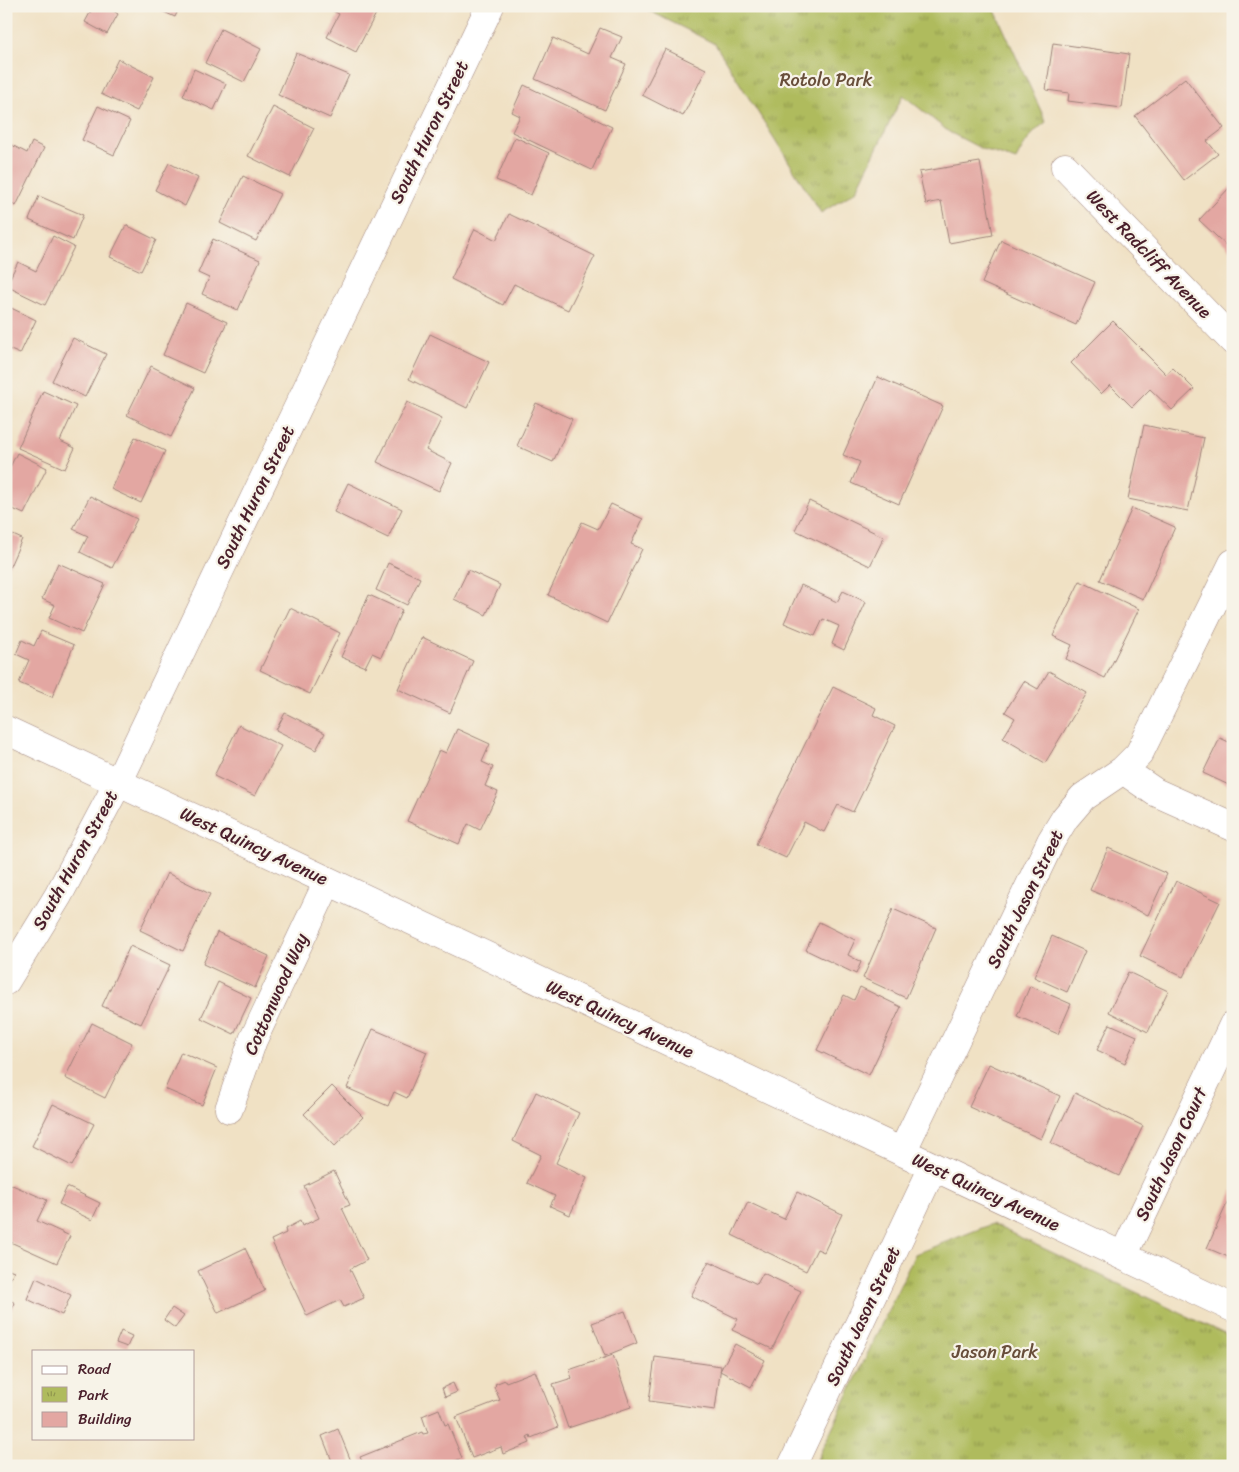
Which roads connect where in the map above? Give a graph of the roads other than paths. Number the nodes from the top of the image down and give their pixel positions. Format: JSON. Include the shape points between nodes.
{"nodes":[{"id":1,"x":490,"y":6,"type":"edge"},
{"id":2,"x":1066,"y":167,"type":"dead end"},
{"id":3,"x":1233,"y":341,"type":"edge"},
{"id":4,"x":1233,"y":563,"type":"edge"},
{"id":5,"x":6,"y":730,"type":"edge"},
{"id":6,"x":1123,"y":770,"type":"junction"},
{"id":7,"x":118,"y":782,"type":"junction"},
{"id":8,"x":1233,"y":827,"type":"edge"},
{"id":9,"x":328,"y":880,"type":"junction"},
{"id":10,"x":6,"y":981,"type":"edge"},
{"id":11,"x":1233,"y":1025,"type":"edge"},
{"id":12,"x":230,"y":1109,"type":"dead end"},
{"id":13,"x":902,"y":1152,"type":"junction"},
{"id":14,"x":933,"y":1167,"type":"junction"},
{"id":15,"x":1123,"y":1256,"type":"junction"},
{"id":16,"x":1233,"y":1308,"type":"edge"},
{"id":17,"x":792,"y":1466,"type":"edge"}],
"edges":[{"from":1,"to":7,"type":"street","name":"South Huron Street"},
{"from":2,"to":3,"type":"street","name":"West Radcliff Avenue"},
{"from":4,"to":6,"type":"street","name":"South Jason Street","via":[[1150,734],[1139,754]]},
{"from":5,"to":7,"type":"street","name":"West Quincy Avenue"},
{"from":6,"to":8,"type":"street","via":[[1155,792]]},
{"from":6,"to":13,"type":"street","name":"South Jason Street","via":[[1084,797],[1065,818],[1051,841]]},
{"from":7,"to":9,"type":"street","name":"West Quincy Avenue"},
{"from":7,"to":10,"type":"street","name":"South Huron Street","via":[[58,896]]},
{"from":9,"to":12,"type":"street","name":"Cottonwood Way","via":[[253,1040]]},
{"from":9,"to":13,"type":"street","name":"West Quincy Avenue"},
{"from":11,"to":15,"type":"street","name":"South Jason Court"},
{"from":13,"to":14,"type":"street","name":"West Quincy Avenue"},
{"from":14,"to":15,"type":"street","name":"West Quincy Avenue"},
{"from":14,"to":17,"type":"street","name":"South Jason Street"},
{"from":15,"to":16,"type":"street","name":"West Quincy Avenue"}]}
